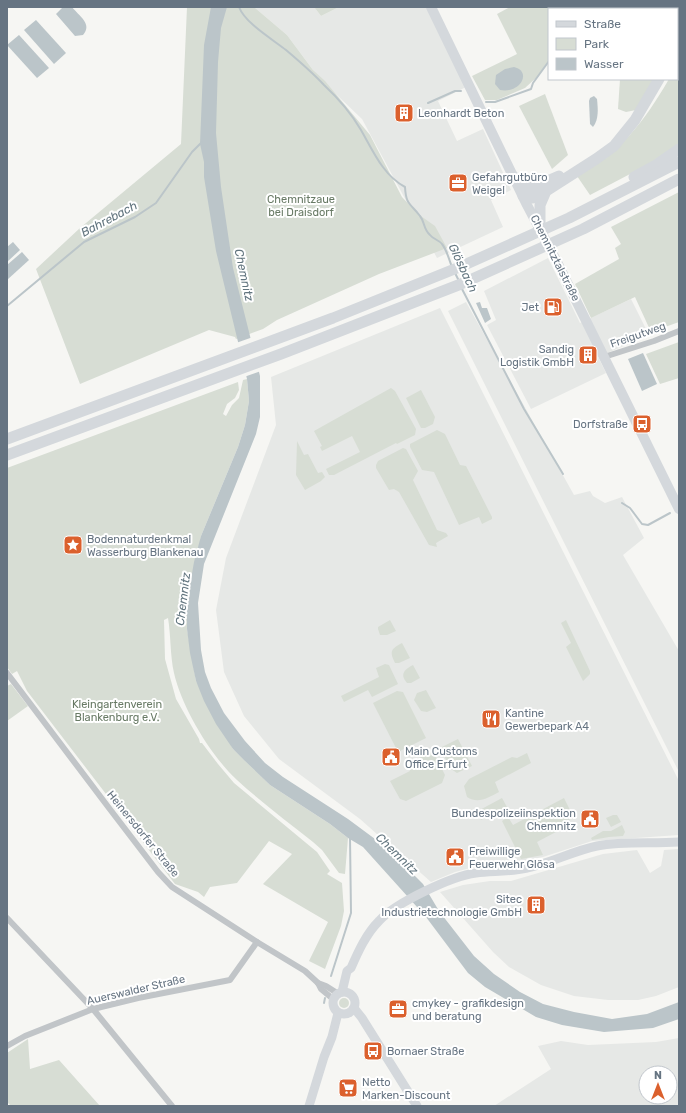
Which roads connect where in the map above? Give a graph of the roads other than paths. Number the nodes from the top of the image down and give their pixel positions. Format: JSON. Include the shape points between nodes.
{"nodes":[{"id":1,"x":431,"y":7,"type":"edge"},
{"id":2,"x":658,"y":80,"type":"edge"},
{"id":3,"x":679,"y":149,"type":"edge"},
{"id":4,"x":679,"y":162,"type":"edge"},
{"id":5,"x":582,"y":167,"type":"junction"},
{"id":6,"x":513,"y":176,"type":"junction"},
{"id":7,"x":679,"y":179,"type":"edge"},
{"id":8,"x":534,"y":187,"type":"junction"},
{"id":9,"x":546,"y":191,"type":"junction"},
{"id":10,"x":523,"y":196,"type":"junction"},
{"id":11,"x":611,"y":196,"type":"junction"},
{"id":12,"x":540,"y":231,"type":"junction"},
{"id":13,"x":679,"y":331,"type":"edge"},
{"id":14,"x":604,"y":357,"type":"junction"},
{"id":15,"x":7,"y":439,"type":"edge"},
{"id":16,"x":7,"y":455,"type":"edge"},
{"id":17,"x":679,"y":509,"type":"edge"},
{"id":18,"x":7,"y":673,"type":"edge"},
{"id":19,"x":679,"y":842,"type":"edge"},
{"id":20,"x":7,"y":918,"type":"edge"},
{"id":21,"x":257,"y":942,"type":"junction"},
{"id":22,"x":340,"y":994,"type":"junction"},
{"id":23,"x":93,"y":1009,"type":"junction"},
{"id":24,"x":346,"y":1012,"type":"junction"},
{"id":25,"x":7,"y":1046,"type":"edge"},
{"id":26,"x":172,"y":1106,"type":"edge"},
{"id":27,"x":309,"y":1106,"type":"edge"},
{"id":28,"x":417,"y":1106,"type":"edge"}],
"edges":[{"from":1,"to":6,"type":"main road","name":"Chemnitztalstraße"},
{"from":2,"to":5,"type":"highway","via":[[639,115],[621,139],[604,154]]},
{"from":3,"to":11,"type":"highway","via":[[618,186]]},
{"from":4,"to":11,"type":"highway"},
{"from":5,"to":8,"type":"highway"},
{"from":5,"to":9,"type":"highway"},
{"from":6,"to":8,"type":"highway","via":[[522,184]]},
{"from":6,"to":10,"type":"main road","name":"Chemnitztalstraße"},
{"from":7,"to":16,"type":"highway","via":[[522,257],[414,302]]},
{"from":8,"to":10,"type":"highway"},
{"from":9,"to":10,"type":"highway","via":[[533,198]]},
{"from":9,"to":12,"type":"highway","via":[[540,205]]},
{"from":10,"to":12,"type":"main road","name":"Chemnitztalstraße"},
{"from":11,"to":15,"type":"highway","via":[[515,243],[409,288]]},
{"from":12,"to":14,"type":"main road","name":"Chemnitztalstraße"},
{"from":13,"to":14,"type":"street","name":"Freigutweg"},
{"from":14,"to":17,"type":"main road","name":"Chemnitztalstraße"},
{"from":18,"to":21,"type":"street","name":"Heinersdorfer Straße","via":[[158,872],[172,886]]},
{"from":19,"to":22,"type":"main road","via":[[597,846],[533,867],[475,873],[450,880],[401,904],[380,920],[364,941]]},
{"from":20,"to":23,"type":"street"},
{"from":21,"to":22,"type":"street","name":"Heinersdorfer Straße","via":[[305,971],[318,983]]},
{"from":21,"to":23,"type":"street","name":"Auerswalder Straße","via":[[230,980]]},
{"from":22,"to":24,"type":"main road","via":[[333,1008]]},
{"from":22,"to":24,"type":"main road","via":[[354,999]]},
{"from":23,"to":25,"type":"street","name":"Auerswalder Straße","via":[[24,1036]]},
{"from":23,"to":26,"type":"street"},
{"from":24,"to":27,"type":"main road","via":[[324,1057]]},
{"from":24,"to":28,"type":"main road","via":[[364,1022]]}]}
